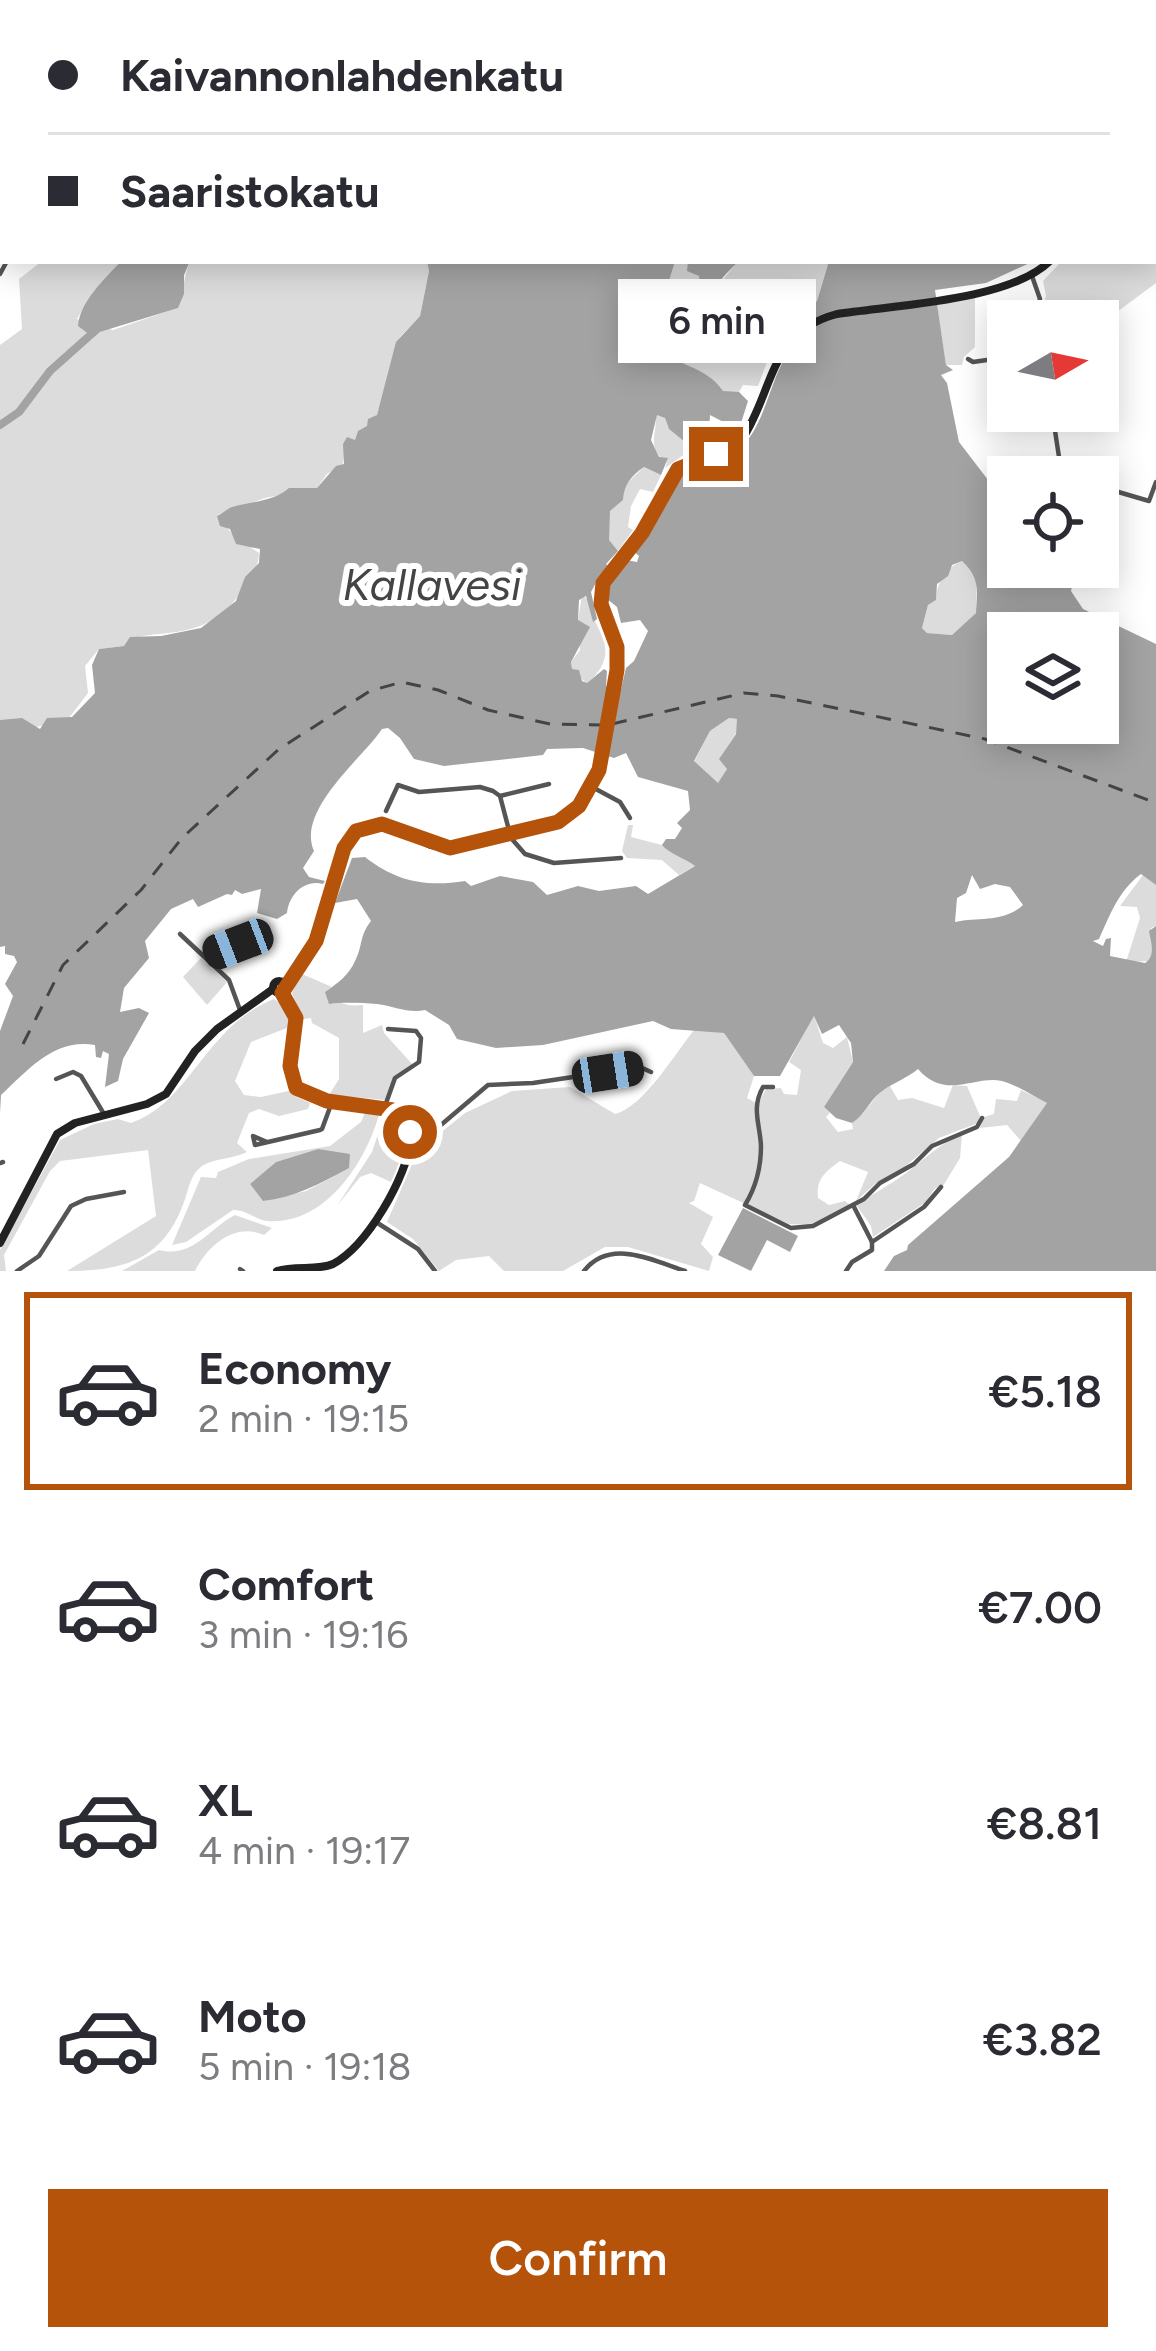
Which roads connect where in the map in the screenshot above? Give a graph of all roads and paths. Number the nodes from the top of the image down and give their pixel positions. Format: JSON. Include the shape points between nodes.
{"nodes":[{"id":1,"x":1046,"y":264,"type":"edge"},
{"id":2,"x":1032,"y":276,"type":"junction"},
{"id":3,"x":1040,"y":300,"type":"edge"},
{"id":4,"x":968,"y":359,"type":"dead end"},
{"id":5,"x":987,"y":360,"type":"edge"},
{"id":6,"x":1156,"y":482,"type":"edge"},
{"id":7,"x":1119,"y":492,"type":"edge"},
{"id":8,"x":549,"y":784,"type":"dead end"},
{"id":9,"x":592,"y":787,"type":"junction"},
{"id":10,"x":500,"y":796,"type":"junction"},
{"id":11,"x":386,"y":812,"type":"dead end"},
{"id":12,"x":630,"y":818,"type":"dead end"},
{"id":13,"x":510,"y":834,"type":"junction"},
{"id":14,"x":621,"y":858,"type":"dead end"},
{"id":15,"x":180,"y":934,"type":"dead end"},
{"id":16,"x":238,"y":944,"type":"dead end"},
{"id":17,"x":207,"y":959,"type":"junction"},
{"id":18,"x":280,"y":989,"type":"junction"},
{"id":19,"x":240,"y":1010,"type":"junction"},
{"id":20,"x":388,"y":1029,"type":"dead end"},
{"id":21,"x":651,"y":1072,"type":"dead end"},
{"id":22,"x":56,"y":1079,"type":"dead end"},
{"id":23,"x":773,"y":1087,"type":"dead end"},
{"id":24,"x":332,"y":1102,"type":"junction"},
{"id":25,"x":385,"y":1107,"type":"junction"},
{"id":26,"x":104,"y":1114,"type":"junction"},
{"id":27,"x":980,"y":1122,"type":"dead end"},
{"id":28,"x":411,"y":1137,"type":"junction"},
{"id":29,"x":267,"y":1142,"type":"dead end"},
{"id":30,"x":941,"y":1187,"type":"dead end"},
{"id":31,"x":124,"y":1192,"type":"dead end"},
{"id":32,"x":853,"y":1205,"type":"junction"},
{"id":33,"x":376,"y":1222,"type":"junction"},
{"id":34,"x":1,"y":1240,"type":"edge"},
{"id":35,"x":872,"y":1242,"type":"junction"},
{"id":36,"x":17,"y":1271,"type":"edge"},
{"id":37,"x":277,"y":1271,"type":"edge"},
{"id":38,"x":435,"y":1271,"type":"edge"},
{"id":39,"x":584,"y":1271,"type":"edge"},
{"id":40,"x":685,"y":1271,"type":"edge"},
{"id":41,"x":846,"y":1271,"type":"edge"}],
"edges":[{"from":1,"to":2,"type":"main road"},
{"from":2,"to":3,"type":"street"},
{"from":2,"to":9,"type":"main road","via":[[1005,288],[826,317],[794,336],[746,435],[678,469],[603,583],[617,670]]},
{"from":4,"to":5,"type":"street"},
{"from":6,"to":7,"type":"street","via":[[1149,501]]},
{"from":8,"to":10,"type":"street"},
{"from":9,"to":12,"type":"street","via":[[620,802]]},
{"from":9,"to":13,"type":"main road","via":[[568,817]]},
{"from":10,"to":11,"type":"street","via":[[480,787],[419,793],[398,785]]},
{"from":10,"to":13,"type":"street"},
{"from":13,"to":14,"type":"street","via":[[524,854],[554,863]]},
{"from":13,"to":18,"type":"main road","via":[[450,848],[382,824],[356,831],[316,941]]},
{"from":15,"to":17,"type":"street"},
{"from":16,"to":17,"type":"street"},
{"from":17,"to":19,"type":"street","via":[[229,980]]},
{"from":18,"to":19,"type":"main road"},
{"from":18,"to":24,"type":"main road","via":[[296,1018],[292,1082]]},
{"from":19,"to":26,"type":"main road","via":[[195,1051],[166,1094]]},
{"from":20,"to":25,"type":"street","via":[[416,1031],[421,1046],[418,1062],[395,1078]]},
{"from":21,"to":28,"type":"street","via":[[488,1085],[435,1130]]},
{"from":22,"to":26,"type":"street","via":[[78,1073]]},
{"from":23,"to":32,"type":"street","via":[[757,1098],[760,1162],[745,1204],[796,1229]]},
{"from":24,"to":25,"type":"main road"},
{"from":24,"to":29,"type":"street","via":[[320,1130]]},
{"from":25,"to":28,"type":"main road","via":[[405,1120]]},
{"from":26,"to":34,"type":"main road","via":[[57,1134]]},
{"from":27,"to":32,"type":"street","via":[[935,1144]]},
{"from":28,"to":33,"type":"main road"},
{"from":30,"to":35,"type":"street"},
{"from":31,"to":36,"type":"street","via":[[71,1206],[39,1256]]},
{"from":32,"to":35,"type":"street"},
{"from":33,"to":37,"type":"main road","via":[[331,1266]]},
{"from":33,"to":38,"type":"street","via":[[418,1249]]},
{"from":35,"to":41,"type":"street"},
{"from":39,"to":40,"type":"street","via":[[617,1253]]}]}
